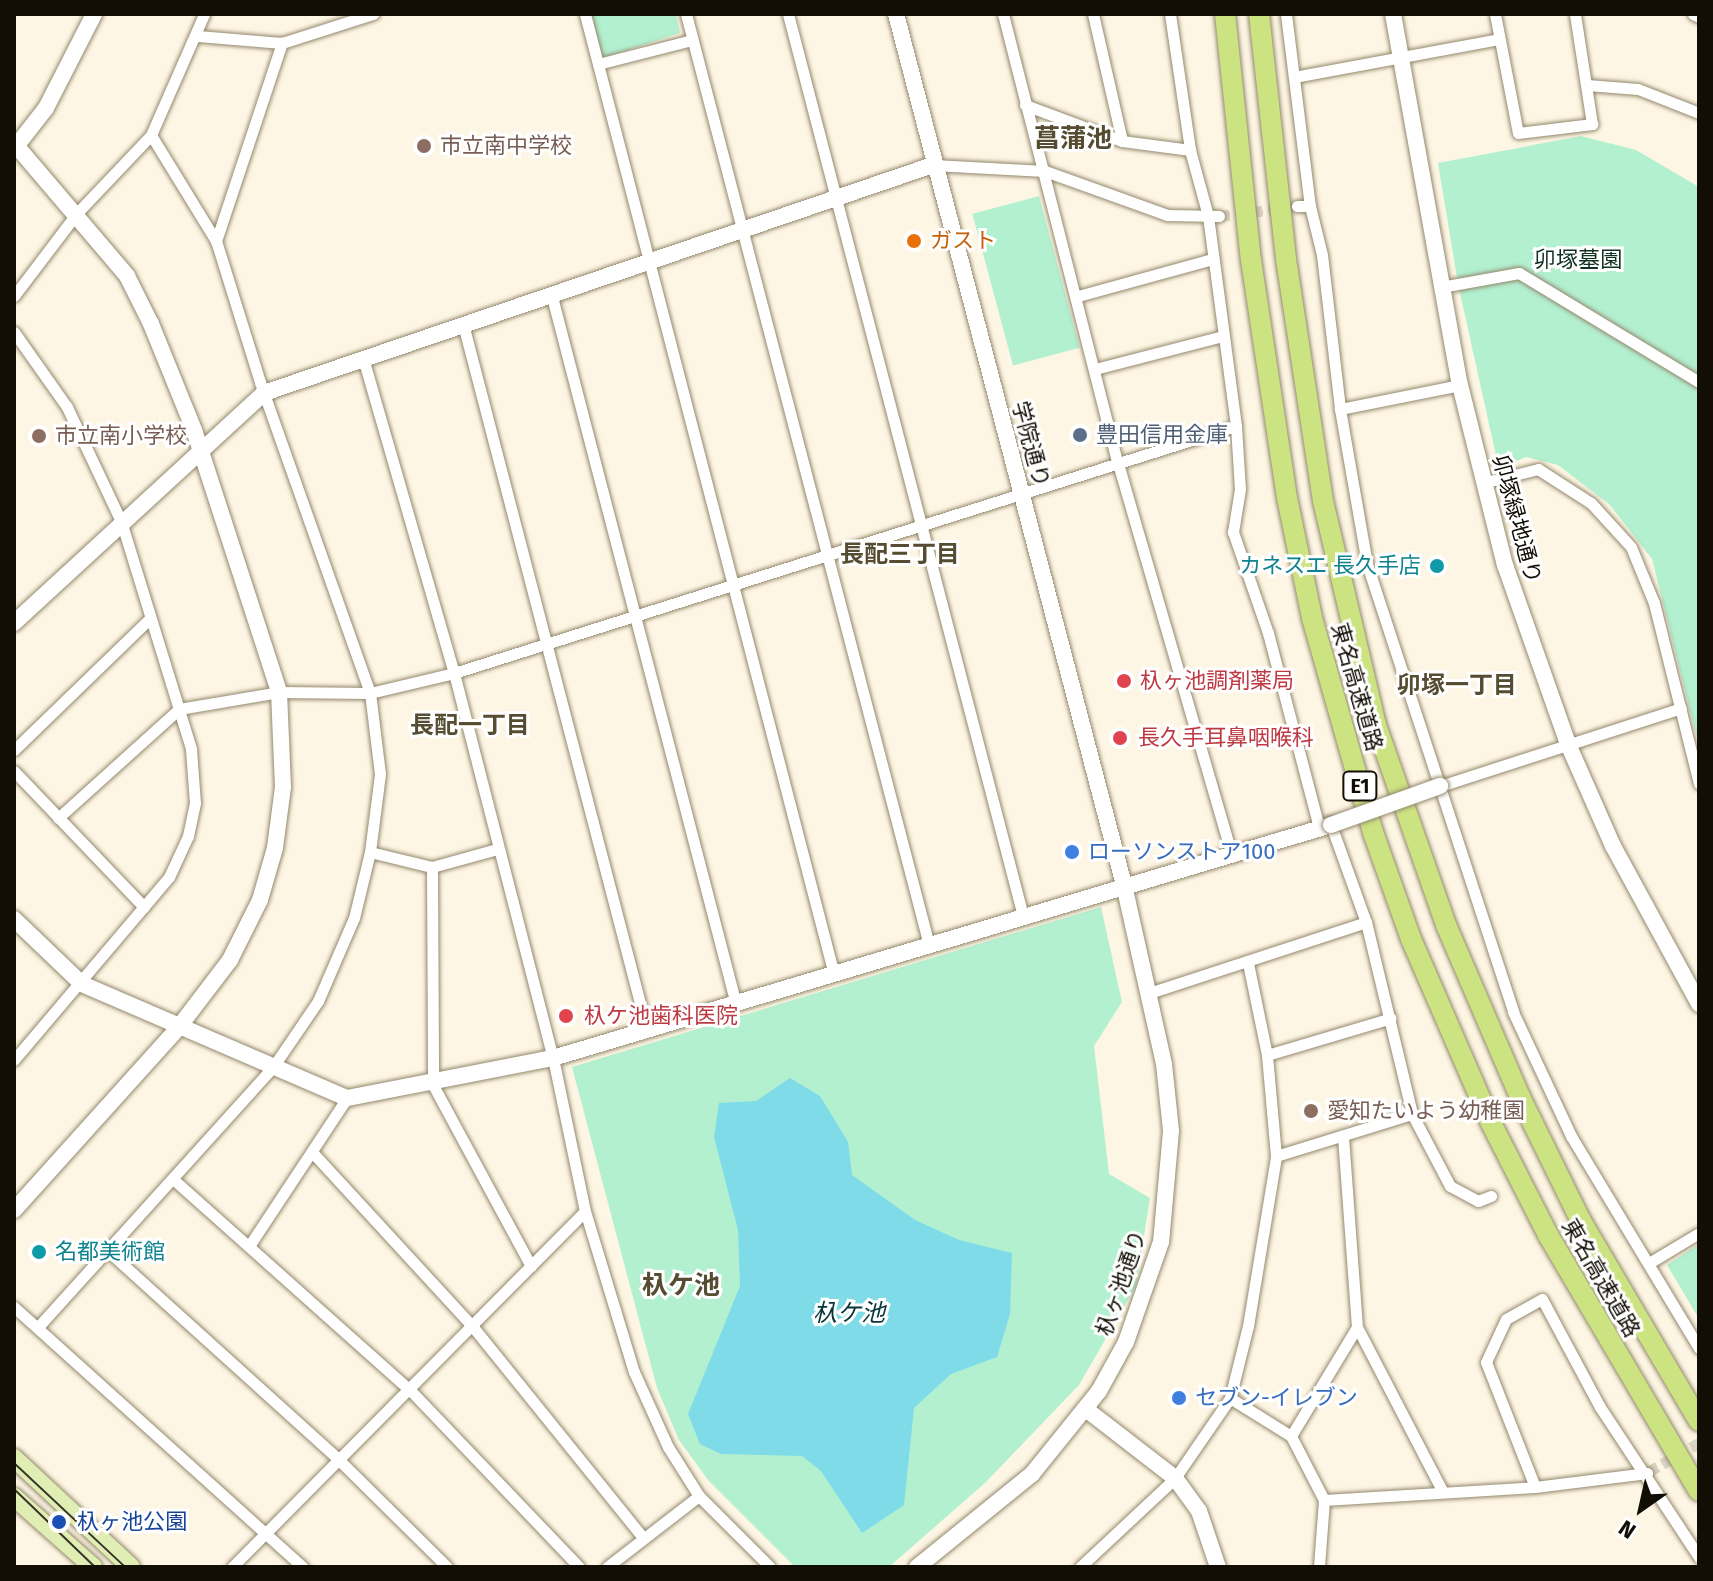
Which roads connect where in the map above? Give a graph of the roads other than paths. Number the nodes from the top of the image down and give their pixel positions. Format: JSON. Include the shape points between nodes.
{"nodes":[{"id":1,"x":94,"y":14,"type":"edge"},
{"id":2,"x":204,"y":14,"type":"edge"},
{"id":3,"x":585,"y":14,"type":"edge"},
{"id":4,"x":686,"y":14,"type":"edge"},
{"id":5,"x":788,"y":14,"type":"edge"},
{"id":6,"x":896,"y":14,"type":"edge"},
{"id":7,"x":1003,"y":14,"type":"edge"},
{"id":8,"x":1093,"y":14,"type":"edge"},
{"id":9,"x":1170,"y":14,"type":"edge"},
{"id":10,"x":1225,"y":14,"type":"edge"},
{"id":11,"x":1259,"y":14,"type":"edge"},
{"id":12,"x":1286,"y":14,"type":"edge"},
{"id":13,"x":1393,"y":14,"type":"edge"},
{"id":14,"x":1495,"y":14,"type":"edge"},
{"id":15,"x":1575,"y":14,"type":"edge"},
{"id":16,"x":1693,"y":14,"type":"edge"},
{"id":17,"x":369,"y":15,"type":"edge"},
{"id":18,"x":1699,"y":17,"type":"edge"},
{"id":19,"x":198,"y":36,"type":"junction"},
{"id":20,"x":1499,"y":39,"type":"junction"},
{"id":21,"x":692,"y":40,"type":"junction"},
{"id":22,"x":282,"y":43,"type":"junction"},
{"id":23,"x":1401,"y":58,"type":"junction"},
{"id":24,"x":598,"y":64,"type":"junction"},
{"id":25,"x":1294,"y":77,"type":"junction"},
{"id":26,"x":1587,"y":85,"type":"junction"},
{"id":27,"x":1025,"y":105,"type":"junction"},
{"id":28,"x":1699,"y":113,"type":"edge"},
{"id":29,"x":151,"y":135,"type":"junction"},
{"id":30,"x":1122,"y":141,"type":"junction"},
{"id":31,"x":15,"y":146,"type":"edge"},
{"id":32,"x":1190,"y":150,"type":"junction"},
{"id":33,"x":933,"y":165,"type":"junction"},
{"id":34,"x":1045,"y":171,"type":"junction"},
{"id":35,"x":837,"y":198,"type":"junction"},
{"id":36,"x":77,"y":213,"type":"junction"},
{"id":37,"x":1213,"y":216,"type":"junction"},
{"id":38,"x":742,"y":232,"type":"junction"},
{"id":39,"x":216,"y":241,"type":"junction"},
{"id":40,"x":1212,"y":259,"type":"junction"},
{"id":41,"x":648,"y":264,"type":"junction"},
{"id":42,"x":1441,"y":287,"type":"junction"},
{"id":43,"x":551,"y":293,"type":"junction"},
{"id":44,"x":14,"y":296,"type":"edge"},
{"id":45,"x":1078,"y":296,"type":"junction"},
{"id":46,"x":463,"y":324,"type":"junction"},
{"id":47,"x":14,"y":332,"type":"edge"},
{"id":48,"x":1223,"y":336,"type":"junction"},
{"id":49,"x":363,"y":358,"type":"junction"},
{"id":50,"x":1095,"y":369,"type":"junction"},
{"id":51,"x":1699,"y":382,"type":"edge"},
{"id":52,"x":1460,"y":385,"type":"junction"},
{"id":53,"x":264,"y":393,"type":"junction"},
{"id":54,"x":1340,"y":409,"type":"junction"},
{"id":55,"x":1236,"y":426,"type":"junction"},
{"id":56,"x":199,"y":450,"type":"junction"},
{"id":57,"x":1117,"y":460,"type":"junction"},
{"id":58,"x":1482,"y":483,"type":"junction"},
{"id":59,"x":1021,"y":490,"type":"junction"},
{"id":60,"x":121,"y":521,"type":"junction"},
{"id":61,"x":919,"y":523,"type":"junction"},
{"id":62,"x":826,"y":553,"type":"junction"},
{"id":63,"x":733,"y":584,"type":"junction"},
{"id":64,"x":637,"y":614,"type":"junction"},
{"id":65,"x":148,"y":620,"type":"junction"},
{"id":66,"x":14,"y":623,"type":"edge"},
{"id":67,"x":546,"y":644,"type":"junction"},
{"id":68,"x":454,"y":673,"type":"junction"},
{"id":69,"x":279,"y":692,"type":"junction"},
{"id":70,"x":370,"y":693,"type":"junction"},
{"id":71,"x":1681,"y":708,"type":"junction"},
{"id":72,"x":179,"y":709,"type":"junction"},
{"id":73,"x":1568,"y":744,"type":"junction"},
{"id":74,"x":14,"y":750,"type":"edge"},
{"id":75,"x":14,"y":771,"type":"edge"},
{"id":76,"x":1699,"y":783,"type":"edge"},
{"id":77,"x":1440,"y":786,"type":"junction"},
{"id":78,"x":58,"y":818,"type":"junction"},
{"id":79,"x":1325,"y":826,"type":"junction"},
{"id":80,"x":497,"y":849,"type":"junction"},
{"id":81,"x":370,"y":852,"type":"junction"},
{"id":82,"x":1231,"y":853,"type":"junction"},
{"id":83,"x":432,"y":867,"type":"junction"},
{"id":84,"x":1124,"y":885,"type":"junction"},
{"id":85,"x":144,"y":907,"type":"junction"},
{"id":86,"x":1023,"y":916,"type":"junction"},
{"id":87,"x":14,"y":919,"type":"edge"},
{"id":88,"x":1366,"y":922,"type":"junction"},
{"id":89,"x":929,"y":945,"type":"junction"},
{"id":90,"x":1248,"y":963,"type":"junction"},
{"id":91,"x":834,"y":975,"type":"junction"},
{"id":92,"x":82,"y":984,"type":"junction"},
{"id":93,"x":1149,"y":993,"type":"junction"},
{"id":94,"x":736,"y":1004,"type":"junction"},
{"id":95,"x":1699,"y":1004,"type":"edge"},
{"id":96,"x":1391,"y":1018,"type":"junction"},
{"id":97,"x":179,"y":1027,"type":"junction"},
{"id":98,"x":647,"y":1030,"type":"junction"},
{"id":99,"x":16,"y":1053,"type":"edge"},
{"id":100,"x":1267,"y":1055,"type":"junction"},
{"id":101,"x":553,"y":1058,"type":"junction"},
{"id":102,"x":273,"y":1067,"type":"junction"},
{"id":103,"x":433,"y":1085,"type":"junction"},
{"id":104,"x":347,"y":1098,"type":"junction"},
{"id":105,"x":1412,"y":1114,"type":"junction"},
{"id":106,"x":1343,"y":1136,"type":"junction"},
{"id":107,"x":313,"y":1153,"type":"junction"},
{"id":108,"x":1276,"y":1156,"type":"junction"},
{"id":109,"x":174,"y":1180,"type":"junction"},
{"id":110,"x":1491,"y":1196,"type":"dead end"},
{"id":111,"x":14,"y":1210,"type":"edge"},
{"id":112,"x":585,"y":1211,"type":"junction"},
{"id":113,"x":1699,"y":1233,"type":"edge"},
{"id":114,"x":249,"y":1246,"type":"junction"},
{"id":115,"x":108,"y":1251,"type":"junction"},
{"id":116,"x":1649,"y":1263,"type":"junction"},
{"id":117,"x":531,"y":1266,"type":"junction"},
{"id":118,"x":14,"y":1307,"type":"edge"},
{"id":119,"x":38,"y":1327,"type":"junction"},
{"id":120,"x":473,"y":1327,"type":"junction"},
{"id":121,"x":1357,"y":1327,"type":"junction"},
{"id":122,"x":1699,"y":1348,"type":"edge"},
{"id":123,"x":411,"y":1391,"type":"junction"},
{"id":124,"x":1230,"y":1398,"type":"junction"},
{"id":125,"x":1087,"y":1410,"type":"junction"},
{"id":126,"x":1699,"y":1421,"type":"edge"},
{"id":127,"x":1291,"y":1436,"type":"junction"},
{"id":128,"x":14,"y":1458,"type":"edge"},
{"id":129,"x":339,"y":1460,"type":"junction"},
{"id":130,"x":1647,"y":1474,"type":"junction"},
{"id":131,"x":1175,"y":1478,"type":"junction"},
{"id":132,"x":1535,"y":1487,"type":"junction"},
{"id":133,"x":1699,"y":1491,"type":"edge"},
{"id":134,"x":1443,"y":1492,"type":"junction"},
{"id":135,"x":699,"y":1496,"type":"junction"},
{"id":136,"x":14,"y":1497,"type":"edge"},
{"id":137,"x":1324,"y":1500,"type":"junction"},
{"id":138,"x":266,"y":1533,"type":"junction"},
{"id":139,"x":643,"y":1538,"type":"junction"},
{"id":140,"x":1699,"y":1557,"type":"edge"},
{"id":141,"x":762,"y":1565,"type":"edge"},
{"id":142,"x":93,"y":1567,"type":"edge"},
{"id":143,"x":131,"y":1567,"type":"edge"},
{"id":144,"x":232,"y":1567,"type":"edge"},
{"id":145,"x":303,"y":1567,"type":"edge"},
{"id":146,"x":447,"y":1567,"type":"edge"},
{"id":147,"x":579,"y":1567,"type":"edge"},
{"id":148,"x":607,"y":1567,"type":"edge"},
{"id":149,"x":917,"y":1567,"type":"edge"},
{"id":150,"x":1080,"y":1567,"type":"edge"},
{"id":151,"x":1218,"y":1567,"type":"edge"},
{"id":152,"x":1319,"y":1567,"type":"edge"}],
"edges":[{"from":1,"to":31,"type":"street","via":[[46,108]]},
{"from":2,"to":19,"type":"street"},
{"from":3,"to":24,"type":"street"},
{"from":4,"to":21,"type":"street"},
{"from":5,"to":35,"type":"street"},
{"from":6,"to":33,"type":"street","name":"学院通り"},
{"from":7,"to":27,"type":"street"},
{"from":8,"to":30,"type":"street"},
{"from":9,"to":32,"type":"street"},
{"from":10,"to":133,"type":"highway","name":"東名高速道路","number":"E1","via":[[1251,260],[1287,498],[1312,618],[1374,835],[1411,939],[1490,1121],[1548,1235]]},
{"from":11,"to":126,"type":"highway","name":"東名高速道路","number":"E1","via":[[1286,259],[1323,501],[1376,725],[1446,925],[1520,1097],[1581,1221]]},
{"from":12,"to":25,"type":"street"},
{"from":13,"to":23,"type":"street","name":"卯塚緑地通り"},
{"from":14,"to":20,"type":"street"},
{"from":15,"to":26,"type":"street"},
{"from":16,"to":18,"type":"street"},
{"from":17,"to":22,"type":"street"},
{"from":19,"to":22,"type":"street"},
{"from":19,"to":29,"type":"street"},
{"from":20,"to":23,"type":"street"},
{"from":20,"to":26,"type":"street","via":[[1518,133],[1592,124]]},
{"from":21,"to":24,"type":"street"},
{"from":21,"to":38,"type":"street"},
{"from":22,"to":39,"type":"street"},
{"from":23,"to":25,"type":"street"},
{"from":23,"to":42,"type":"street","name":"卯塚緑地通り"},
{"from":24,"to":41,"type":"street"},
{"from":25,"to":54,"type":"street","via":[[1303,206],[1322,255]]},
{"from":26,"to":28,"type":"street","via":[[1638,89]]},
{"from":27,"to":30,"type":"street"},
{"from":27,"to":34,"type":"street"},
{"from":29,"to":36,"type":"street"},
{"from":29,"to":39,"type":"street"},
{"from":30,"to":32,"type":"street"},
{"from":31,"to":36,"type":"street"},
{"from":32,"to":37,"type":"street"},
{"from":33,"to":34,"type":"street"},
{"from":33,"to":35,"type":"street"},
{"from":33,"to":59,"type":"street","name":"学院通り"},
{"from":34,"to":37,"type":"street","via":[[1167,215]]},
{"from":34,"to":45,"type":"street"},
{"from":35,"to":38,"type":"street"},
{"from":35,"to":61,"type":"street"},
{"from":36,"to":44,"type":"street"},
{"from":36,"to":56,"type":"street","via":[[127,276]]},
{"from":37,"to":40,"type":"street"},
{"from":38,"to":41,"type":"street"},
{"from":38,"to":62,"type":"street"},
{"from":39,"to":53,"type":"street"},
{"from":40,"to":45,"type":"street"},
{"from":40,"to":48,"type":"street"},
{"from":41,"to":43,"type":"street"},
{"from":41,"to":63,"type":"street"},
{"from":42,"to":51,"type":"street","via":[[1519,273]]},
{"from":42,"to":52,"type":"street","name":"卯塚緑地通り"},
{"from":43,"to":46,"type":"street"},
{"from":43,"to":64,"type":"street"},
{"from":45,"to":50,"type":"street"},
{"from":46,"to":49,"type":"street"},
{"from":46,"to":67,"type":"street"},
{"from":47,"to":60,"type":"street","via":[[67,407]]},
{"from":48,"to":50,"type":"street"},
{"from":48,"to":55,"type":"street"},
{"from":49,"to":53,"type":"street"},
{"from":49,"to":68,"type":"street"},
{"from":50,"to":57,"type":"street"},
{"from":52,"to":54,"type":"street"},
{"from":52,"to":58,"type":"street","name":"卯塚緑地通り"},
{"from":53,"to":56,"type":"street"},
{"from":53,"to":70,"type":"street"},
{"from":54,"to":77,"type":"street","via":[[1367,564]]},
{"from":55,"to":57,"type":"street"},
{"from":55,"to":79,"type":"street","via":[[1240,489],[1233,532]]},
{"from":56,"to":60,"type":"street"},
{"from":56,"to":69,"type":"street"},
{"from":57,"to":59,"type":"street"},
{"from":57,"to":82,"type":"street"},
{"from":58,"to":71,"type":"street","via":[[1538,469],[1579,494],[1611,523],[1644,574]]},
{"from":58,"to":73,"type":"street","name":"卯塚緑地通り","via":[[1530,642]]},
{"from":59,"to":61,"type":"street"},
{"from":59,"to":84,"type":"street","name":"学院通り"},
{"from":60,"to":65,"type":"street"},
{"from":60,"to":66,"type":"street"},
{"from":61,"to":62,"type":"street"},
{"from":61,"to":86,"type":"street"},
{"from":62,"to":63,"type":"street"},
{"from":62,"to":89,"type":"street"},
{"from":63,"to":64,"type":"street"},
{"from":63,"to":91,"type":"street"},
{"from":64,"to":67,"type":"street"},
{"from":64,"to":94,"type":"street"},
{"from":65,"to":72,"type":"street"},
{"from":65,"to":74,"type":"street"},
{"from":67,"to":68,"type":"street"},
{"from":67,"to":98,"type":"street"},
{"from":68,"to":70,"type":"street"},
{"from":68,"to":80,"type":"street"},
{"from":69,"to":70,"type":"street"},
{"from":69,"to":72,"type":"street"},
{"from":69,"to":97,"type":"street","via":[[283,787],[275,848],[260,900],[230,960]]},
{"from":70,"to":81,"type":"street","via":[[380,774]]},
{"from":71,"to":73,"type":"street"},
{"from":71,"to":76,"type":"street"},
{"from":72,"to":78,"type":"street"},
{"from":72,"to":85,"type":"street","via":[[191,749],[195,803],[188,836],[169,877]]},
{"from":73,"to":77,"type":"street"},
{"from":73,"to":95,"type":"street","name":"卯塚緑地通り","via":[[1613,846]]},
{"from":75,"to":78,"type":"street"},
{"from":77,"to":79,"type":"street","bridge":true},
{"from":77,"to":116,"type":"street","via":[[1513,1012],[1571,1136]]},
{"from":78,"to":85,"type":"street"},
{"from":79,"to":82,"type":"street"},
{"from":79,"to":88,"type":"street"},
{"from":80,"to":83,"type":"street"},
{"from":80,"to":101,"type":"street"},
{"from":81,"to":83,"type":"street"},
{"from":81,"to":102,"type":"street","via":[[354,918],[318,1001]]},
{"from":82,"to":84,"type":"street"},
{"from":83,"to":103,"type":"street"},
{"from":84,"to":86,"type":"street"},
{"from":84,"to":93,"type":"street","name":"杁ヶ池通り"},
{"from":85,"to":92,"type":"street"},
{"from":86,"to":89,"type":"street"},
{"from":87,"to":92,"type":"street"},
{"from":88,"to":90,"type":"street"},
{"from":88,"to":96,"type":"street"},
{"from":89,"to":91,"type":"street"},
{"from":90,"to":93,"type":"street"},
{"from":90,"to":100,"type":"street"},
{"from":91,"to":94,"type":"street"},
{"from":92,"to":97,"type":"street"},
{"from":92,"to":99,"type":"street"},
{"from":93,"to":125,"type":"street","name":"杁ヶ池通り","via":[[1171,1131],[1161,1242],[1126,1342]]},
{"from":94,"to":98,"type":"street"},
{"from":96,"to":100,"type":"street"},
{"from":96,"to":105,"type":"street"},
{"from":97,"to":102,"type":"street"},
{"from":97,"to":111,"type":"street"},
{"from":98,"to":101,"type":"street"},
{"from":100,"to":108,"type":"street"},
{"from":101,"to":103,"type":"street"},
{"from":101,"to":112,"type":"street"},
{"from":102,"to":104,"type":"street"},
{"from":102,"to":109,"type":"street"},
{"from":103,"to":104,"type":"street"},
{"from":103,"to":117,"type":"street"},
{"from":104,"to":107,"type":"street"},
{"from":105,"to":106,"type":"street"},
{"from":105,"to":110,"type":"street","via":[[1450,1186],[1478,1201]]},
{"from":106,"to":108,"type":"street"},
{"from":106,"to":121,"type":"street"},
{"from":107,"to":114,"type":"street"},
{"from":107,"to":120,"type":"street"},
{"from":108,"to":124,"type":"street","via":[[1248,1326]]},
{"from":109,"to":114,"type":"street"},
{"from":109,"to":115,"type":"street"},
{"from":112,"to":117,"type":"street"},
{"from":112,"to":135,"type":"street","via":[[634,1372],[655,1423]]},
{"from":113,"to":116,"type":"street"},
{"from":114,"to":123,"type":"street"},
{"from":115,"to":119,"type":"street"},
{"from":115,"to":129,"type":"street"},
{"from":116,"to":122,"type":"street"},
{"from":117,"to":120,"type":"street"},
{"from":118,"to":119,"type":"street"},
{"from":119,"to":138,"type":"street"},
{"from":120,"to":123,"type":"street"},
{"from":120,"to":139,"type":"street"},
{"from":121,"to":127,"type":"street"},
{"from":121,"to":134,"type":"street"},
{"from":123,"to":129,"type":"street"},
{"from":123,"to":147,"type":"street"},
{"from":124,"to":127,"type":"street"},
{"from":124,"to":131,"type":"street"},
{"from":125,"to":131,"type":"street"},
{"from":125,"to":149,"type":"street","name":"杁ヶ池通り","via":[[1011,1494]]},
{"from":127,"to":137,"type":"street"},
{"from":128,"to":143,"type":"main road"},
{"from":129,"to":138,"type":"street"},
{"from":129,"to":146,"type":"street"},
{"from":130,"to":132,"type":"street"},
{"from":130,"to":132,"type":"street","via":[[1600,1407],[1542,1299],[1506,1319],[1486,1362]]},
{"from":130,"to":140,"type":"street"},
{"from":131,"to":150,"type":"street"},
{"from":131,"to":151,"type":"street","via":[[1199,1511]]},
{"from":132,"to":134,"type":"street"},
{"from":134,"to":137,"type":"street"},
{"from":135,"to":139,"type":"street"},
{"from":135,"to":141,"type":"street"},
{"from":136,"to":142,"type":"main road"},
{"from":137,"to":152,"type":"street"},
{"from":138,"to":144,"type":"street"},
{"from":138,"to":145,"type":"street"},
{"from":139,"to":148,"type":"street"}]}
